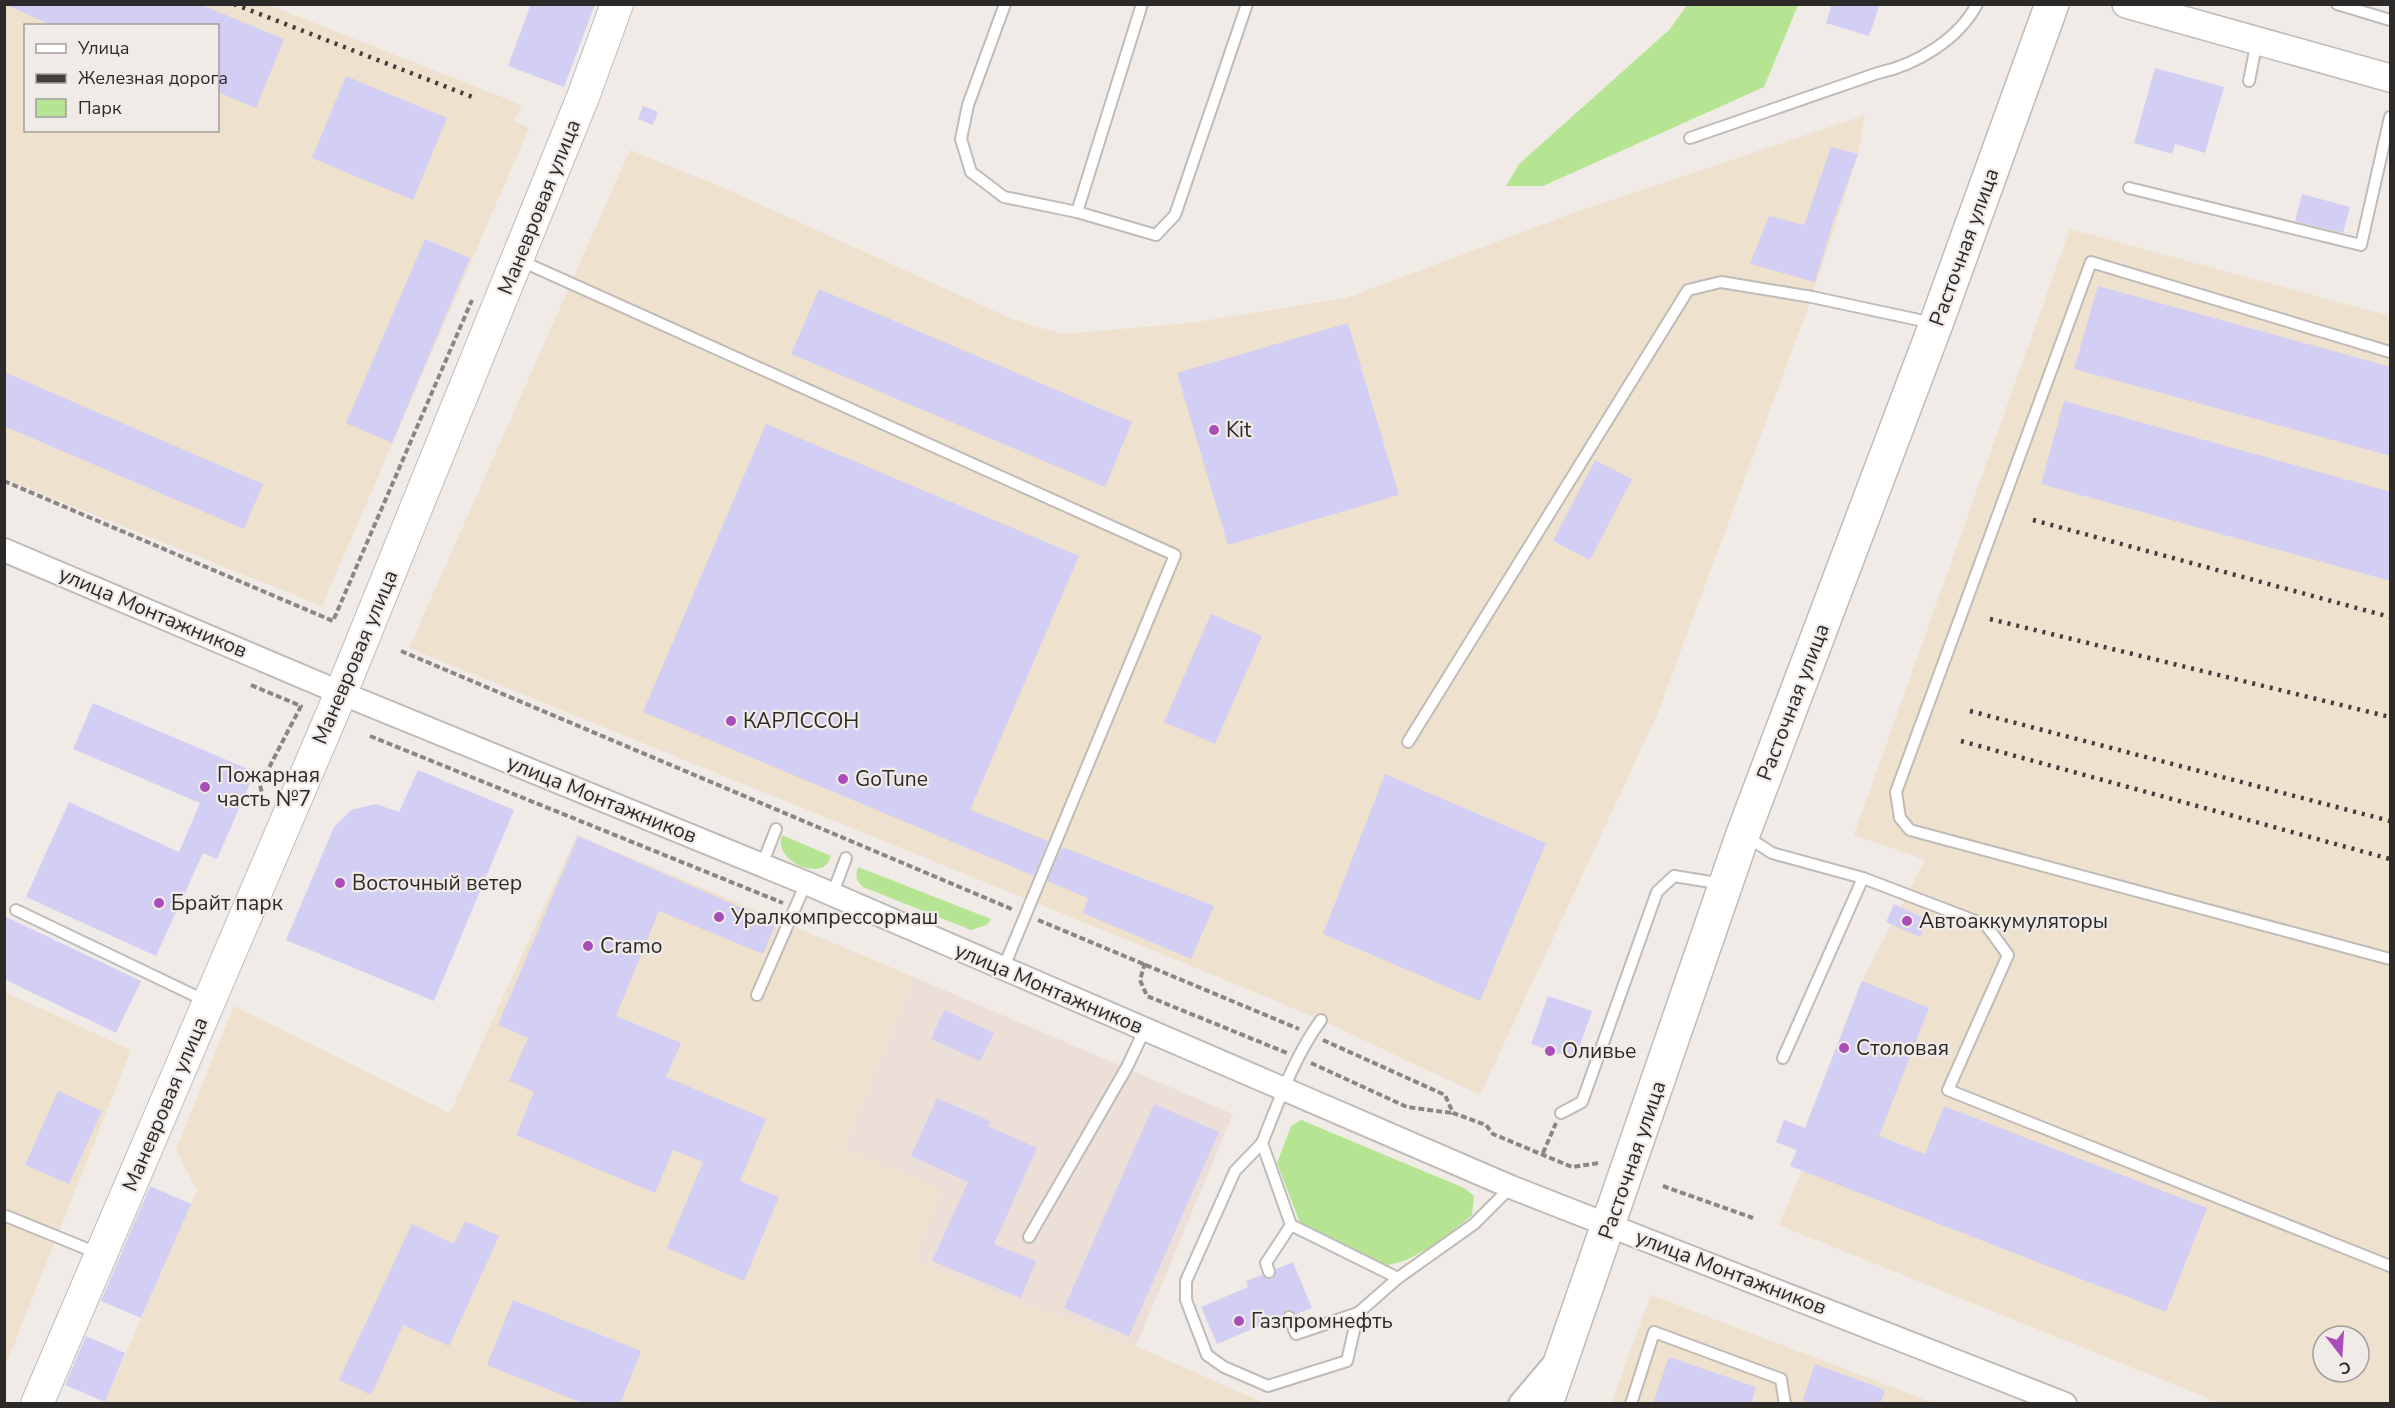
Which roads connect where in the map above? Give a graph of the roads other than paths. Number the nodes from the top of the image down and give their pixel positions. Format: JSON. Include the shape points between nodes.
{"nodes":[{"id":1,"x":617,"y":4,"type":"edge"},
{"id":2,"x":1005,"y":4,"type":"edge"},
{"id":3,"x":1142,"y":4,"type":"edge"},
{"id":4,"x":1247,"y":4,"type":"edge"},
{"id":5,"x":1977,"y":4,"type":"edge"},
{"id":6,"x":2052,"y":4,"type":"edge"},
{"id":7,"x":2126,"y":4,"type":"edge"},
{"id":8,"x":2337,"y":4,"type":"edge"},
{"id":9,"x":2391,"y":20,"type":"edge"},
{"id":10,"x":2257,"y":41,"type":"junction"},
{"id":11,"x":2391,"y":78,"type":"edge"},
{"id":12,"x":2249,"y":81,"type":"dead end"},
{"id":13,"x":2391,"y":117,"type":"edge"},
{"id":14,"x":1690,"y":138,"type":"dead end"},
{"id":15,"x":2129,"y":188,"type":"dead end"},
{"id":16,"x":1077,"y":212,"type":"junction"},
{"id":17,"x":518,"y":259,"type":"junction"},
{"id":18,"x":1936,"y":324,"type":"junction"},
{"id":19,"x":2391,"y":352,"type":"edge"},
{"id":20,"x":4,"y":550,"type":"edge"},
{"id":21,"x":340,"y":693,"type":"junction"},
{"id":22,"x":1408,"y":742,"type":"dead end"},
{"id":23,"x":776,"y":828,"type":"dead end"},
{"id":24,"x":1743,"y":834,"type":"junction"},
{"id":25,"x":846,"y":858,"type":"dead end"},
{"id":26,"x":762,"y":865,"type":"junction"},
{"id":27,"x":1863,"y":878,"type":"junction"},
{"id":28,"x":806,"y":883,"type":"junction"},
{"id":29,"x":1726,"y":885,"type":"junction"},
{"id":30,"x":832,"y":895,"type":"junction"},
{"id":31,"x":16,"y":910,"type":"dead end"},
{"id":32,"x":2391,"y":959,"type":"edge"},
{"id":33,"x":1003,"y":969,"type":"junction"},
{"id":34,"x":757,"y":995,"type":"dead end"},
{"id":35,"x":208,"y":1002,"type":"junction"},
{"id":36,"x":1321,"y":1020,"type":"dead end"},
{"id":37,"x":1144,"y":1029,"type":"junction"},
{"id":38,"x":1783,"y":1058,"type":"dead end"},
{"id":39,"x":1284,"y":1087,"type":"junction"},
{"id":40,"x":1561,"y":1113,"type":"road end"},
{"id":41,"x":1262,"y":1143,"type":"junction"},
{"id":42,"x":1511,"y":1187,"type":"junction"},
{"id":43,"x":6,"y":1216,"type":"edge"},
{"id":44,"x":1291,"y":1225,"type":"junction"},
{"id":45,"x":1610,"y":1225,"type":"junction"},
{"id":46,"x":1029,"y":1237,"type":"dead end"},
{"id":47,"x":100,"y":1254,"type":"junction"},
{"id":48,"x":2391,"y":1266,"type":"edge"},
{"id":49,"x":1269,"y":1272,"type":"dead end"},
{"id":50,"x":1398,"y":1278,"type":"junction"},
{"id":51,"x":1358,"y":1313,"type":"junction"},
{"id":52,"x":1289,"y":1317,"type":"dead end"},
{"id":53,"x":1566,"y":1351,"type":"junction"},
{"id":54,"x":37,"y":1404,"type":"edge"},
{"id":55,"x":1520,"y":1404,"type":"edge"},
{"id":56,"x":1546,"y":1404,"type":"edge"},
{"id":57,"x":1558,"y":1404,"type":"edge"},
{"id":58,"x":1631,"y":1404,"type":"edge"},
{"id":59,"x":1785,"y":1404,"type":"edge"},
{"id":60,"x":2065,"y":1404,"type":"edge"}],
"edges":[{"from":1,"to":17,"type":"main road","name":"Маневровая улица"},
{"from":2,"to":16,"type":"lane","via":[[968,105],[961,139],[971,172],[1004,197]]},
{"from":3,"to":16,"type":"lane"},
{"from":4,"to":16,"type":"lane","via":[[1175,215],[1156,235]]},
{"from":5,"to":14,"type":"lane","via":[[1968,22],[1904,67]]},
{"from":6,"to":18,"type":"main road","name":"Расточная улица"},
{"from":7,"to":10,"type":"street"},
{"from":8,"to":9,"type":"lane"},
{"from":10,"to":11,"type":"street"},
{"from":10,"to":12,"type":"lane"},
{"from":13,"to":15,"type":"lane","via":[[2361,245]]},
{"from":17,"to":21,"type":"main road","name":"Маневровая улица"},
{"from":17,"to":33,"type":"lane","via":[[1175,555]]},
{"from":18,"to":22,"type":"lane","via":[[1721,282],[1688,290]]},
{"from":18,"to":24,"type":"main road","name":"Расточная улица"},
{"from":19,"to":32,"type":"lane","via":[[2091,262],[1896,792],[1900,818],[1910,830]]},
{"from":20,"to":21,"type":"street","name":"улица Монтажников"},
{"from":21,"to":26,"type":"street","name":"улица Монтажников"},
{"from":21,"to":35,"type":"main road","name":"Маневровая улица"},
{"from":23,"to":26,"type":"lane"},
{"from":24,"to":27,"type":"lane","via":[[1772,853]]},
{"from":24,"to":29,"type":"main road","name":"Расточная улица"},
{"from":25,"to":30,"type":"lane"},
{"from":26,"to":28,"type":"street","name":"улица Монтажников"},
{"from":27,"to":38,"type":"lane"},
{"from":27,"to":48,"type":"lane","via":[[1986,925],[2008,956],[1948,1090]]},
{"from":28,"to":30,"type":"street","name":"улица Монтажников"},
{"from":28,"to":34,"type":"lane"},
{"from":29,"to":40,"type":"lane","via":[[1674,876],[1657,892],[1582,1102]]},
{"from":29,"to":45,"type":"main road","name":"Расточная улица"},
{"from":30,"to":33,"type":"street","name":"улица Монтажников"},
{"from":31,"to":35,"type":"lane"},
{"from":33,"to":37,"type":"street","name":"улица Монтажников"},
{"from":35,"to":47,"type":"main road","name":"Маневровая улица"},
{"from":36,"to":39,"type":"lane"},
{"from":37,"to":39,"type":"street","name":"улица Монтажников"},
{"from":37,"to":46,"type":"lane","via":[[1127,1067]]},
{"from":39,"to":41,"type":"lane"},
{"from":39,"to":42,"type":"street","name":"улица Монтажников"},
{"from":41,"to":44,"type":"lane"},
{"from":41,"to":51,"type":"lane","via":[[1235,1171],[1186,1281],[1186,1300],[1207,1355],[1268,1386],[1347,1361]]},
{"from":42,"to":45,"type":"street","name":"улица Монтажников"},
{"from":42,"to":50,"type":"lane","via":[[1474,1224]]},
{"from":43,"to":47,"type":"lane"},
{"from":44,"to":49,"type":"lane","via":[[1266,1263]]},
{"from":44,"to":50,"type":"lane"},
{"from":45,"to":53,"type":"main road","name":"Расточная улица"},
{"from":45,"to":60,"type":"street","name":"улица Монтажников"},
{"from":47,"to":54,"type":"main road","name":"Маневровая улица"},
{"from":50,"to":51,"type":"lane"},
{"from":51,"to":52,"type":"lane","via":[[1296,1334]]},
{"from":53,"to":55,"type":"street"},
{"from":53,"to":56,"type":"main road","name":"Расточная улица"},
{"from":53,"to":57,"type":"street"},
{"from":58,"to":59,"type":"lane","via":[[1654,1332],[1781,1379]]}]}
